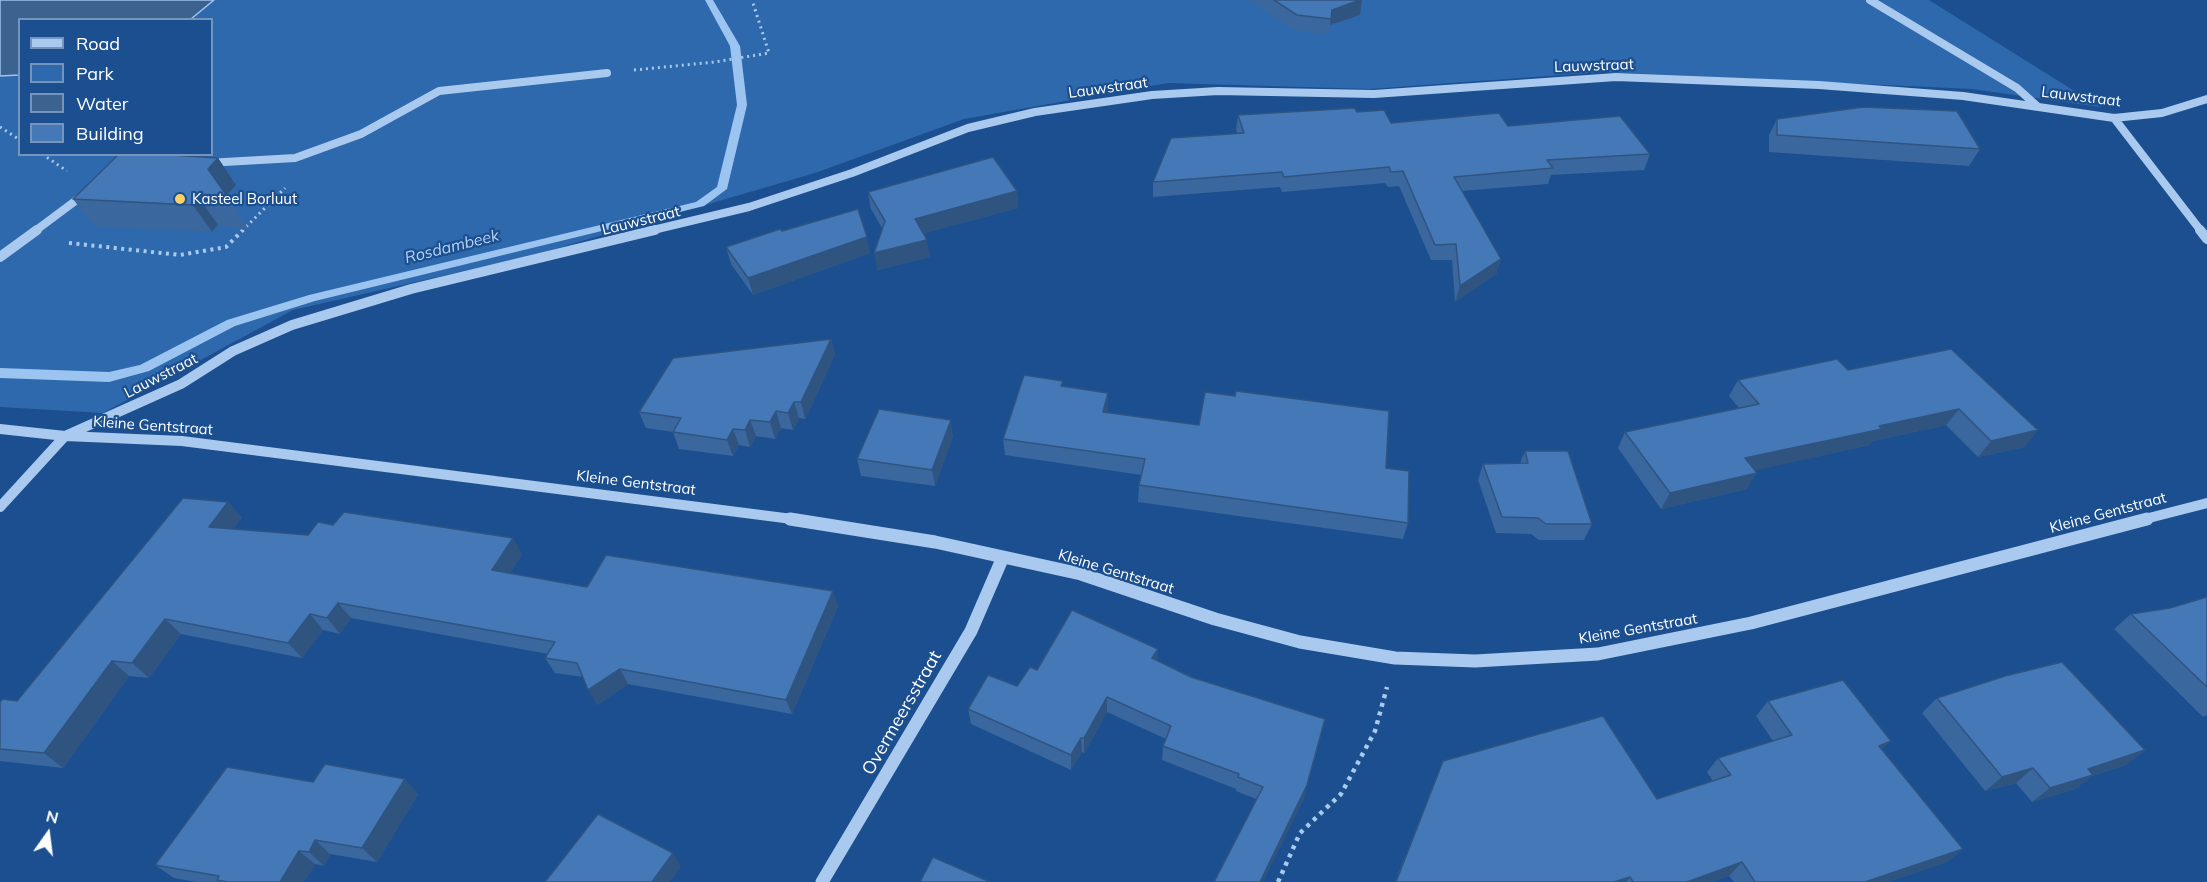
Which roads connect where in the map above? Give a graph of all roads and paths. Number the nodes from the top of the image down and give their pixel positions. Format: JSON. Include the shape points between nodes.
{"nodes":[{"id":1,"x":752,"y":0,"type":"edge"},
{"id":2,"x":1870,"y":0,"type":"edge"},
{"id":3,"x":607,"y":73,"type":"joint"},
{"id":4,"x":2207,"y":99,"type":"edge"},
{"id":5,"x":2037,"y":106,"type":"junction"},
{"id":6,"x":2114,"y":118,"type":"junction"},
{"id":7,"x":0,"y":127,"type":"edge"},
{"id":8,"x":18,"y":139,"type":"edge"},
{"id":9,"x":198,"y":163,"type":"edge"},
{"id":10,"x":289,"y":184,"type":"dead end"},
{"id":11,"x":93,"y":188,"type":"edge"},
{"id":12,"x":27,"y":238,"type":"junction"},
{"id":13,"x":2207,"y":238,"type":"edge"},
{"id":14,"x":0,"y":256,"type":"edge"},
{"id":15,"x":0,"y":429,"type":"edge"},
{"id":16,"x":65,"y":436,"type":"junction"},
{"id":17,"x":2207,"y":503,"type":"edge"},
{"id":18,"x":0,"y":507,"type":"edge"},
{"id":19,"x":1004,"y":557,"type":"junction"},
{"id":20,"x":1395,"y":658,"type":"junction"},
{"id":21,"x":822,"y":882,"type":"edge"},
{"id":22,"x":1278,"y":882,"type":"edge"}],
"edges":[{"from":1,"to":3,"type":"path","via":[[769,53]]},
{"from":2,"to":5,"type":"street","via":[[2017,88]]},
{"from":3,"to":9,"type":"street","via":[[439,91],[362,134],[295,158]]},
{"from":4,"to":6,"type":"street","name":"Lauwstraat","via":[[2162,113]]},
{"from":5,"to":6,"type":"street","name":"Lauwstraat"},
{"from":5,"to":16,"type":"street","name":"Lauwstraat","via":[[1830,86],[1616,77],[1374,94],[1218,91],[1152,95],[1035,112],[968,128],[749,207],[411,289],[292,325],[233,351],[181,384]]},
{"from":6,"to":13,"type":"street"},
{"from":7,"to":8,"type":"path"},
{"from":10,"to":12,"type":"path","via":[[225,247],[180,255]]},
{"from":11,"to":12,"type":"street"},
{"from":12,"to":14,"type":"street"},
{"from":15,"to":16,"type":"street","name":"Kleine Gentstraat"},
{"from":16,"to":18,"type":"street"},
{"from":16,"to":19,"type":"street","name":"Kleine Gentstraat","via":[[182,441],[708,507],[935,542]]},
{"from":17,"to":20,"type":"street","name":"Kleine Gentstraat","via":[[1751,623],[1598,654],[1475,661]]},
{"from":19,"to":20,"type":"street","name":"Kleine Gentstraat","via":[[1081,574],[1215,620],[1300,642]]},
{"from":19,"to":21,"type":"street","name":"Overmeersstraat","via":[[971,631]]},
{"from":20,"to":22,"type":"path","via":[[1375,731],[1341,794],[1300,833]]}]}
